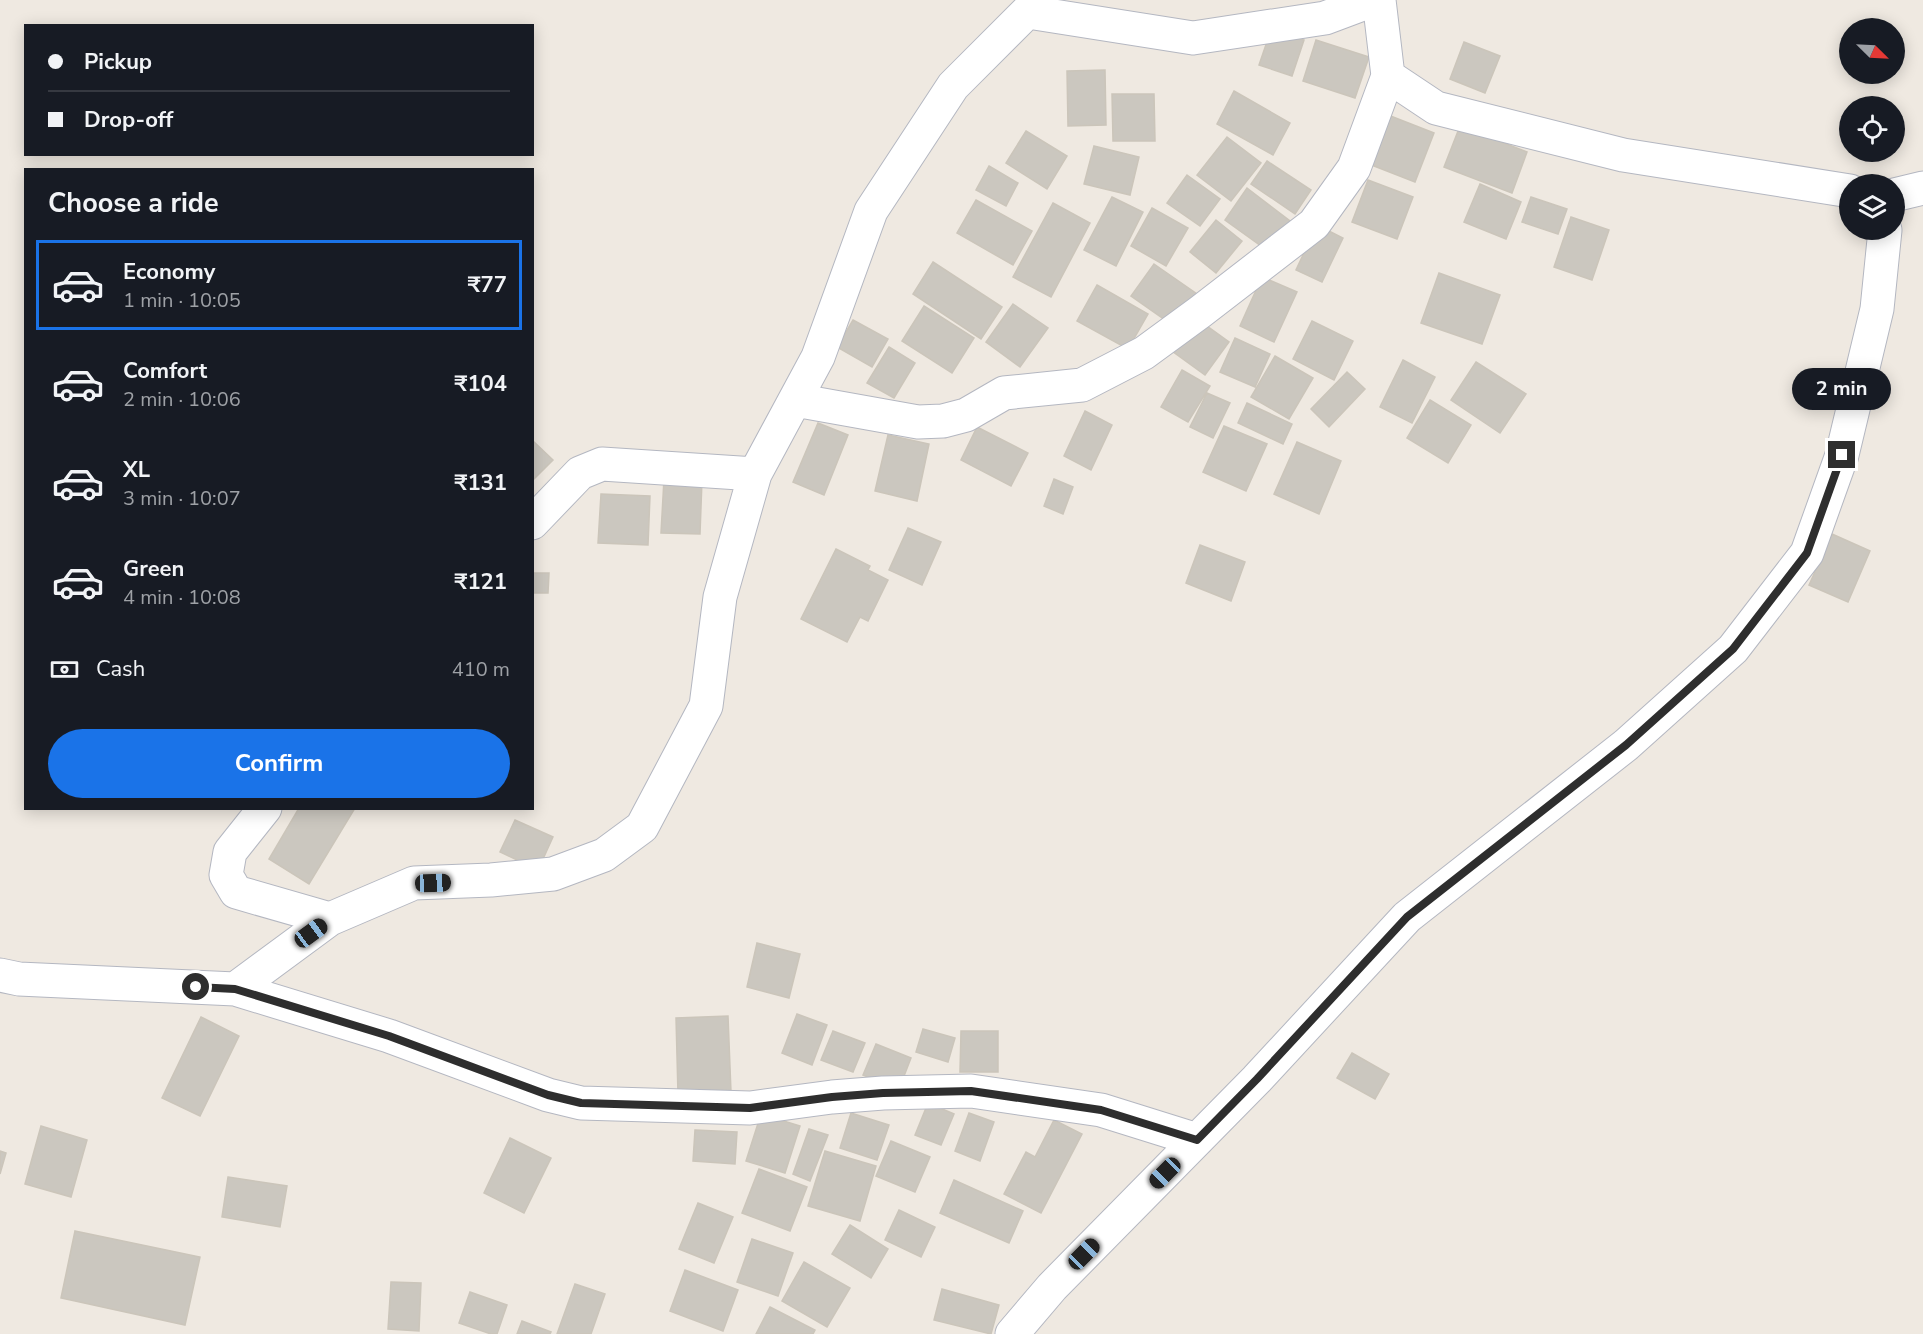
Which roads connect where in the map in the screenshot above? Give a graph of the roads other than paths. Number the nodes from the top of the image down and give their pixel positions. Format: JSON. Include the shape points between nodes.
{"nodes":[{"id":1,"x":1373,"y":0,"type":"edge"},
{"id":2,"x":1379,"y":0,"type":"edge"},
{"id":3,"x":1033,"y":6,"type":"edge"},
{"id":4,"x":1388,"y":76,"type":"junction"},
{"id":5,"x":1923,"y":188,"type":"edge"},
{"id":6,"x":1839,"y":189,"type":"edge"},
{"id":7,"x":1905,"y":192,"type":"edge"},
{"id":8,"x":1884,"y":240,"type":"edge"},
{"id":9,"x":795,"y":400,"type":"junction"},
{"id":10,"x":755,"y":474,"type":"junction"},
{"id":11,"x":534,"y":521,"type":"edge"},
{"id":12,"x":263,"y":810,"type":"edge"},
{"id":13,"x":330,"y":919,"type":"junction"},
{"id":14,"x":6,"y":980,"type":"edge"},
{"id":15,"x":235,"y":989,"type":"junction"},
{"id":16,"x":1197,"y":1140,"type":"junction"},
{"id":17,"x":1012,"y":1334,"type":"edge"}],
"edges":[{"from":1,"to":3,"type":"street","via":[[1325,18],[1193,38]]},
{"from":2,"to":4,"type":"street"},
{"from":3,"to":9,"type":"street","via":[[953,86],[872,211],[818,357]]},
{"from":4,"to":6,"type":"street","via":[[1436,108],[1590,147]]},
{"from":4,"to":9,"type":"street","via":[[1354,168],[1314,224],[1144,353],[1082,385],[1004,393],[966,415],[943,421],[918,422]]},
{"from":5,"to":7,"type":"street"},
{"from":8,"to":16,"type":"street","via":[[1877,309],[1842,455],[1807,553],[1733,649],[1626,745],[1407,917]]},
{"from":9,"to":10,"type":"street"},
{"from":10,"to":11,"type":"street","via":[[602,464],[580,473]]},
{"from":10,"to":13,"type":"street","via":[[720,597],[706,706],[642,827],[604,855],[553,874],[414,883]]},
{"from":12,"to":13,"type":"street","via":[[230,852],[226,875],[236,892]]},
{"from":13,"to":15,"type":"street"},
{"from":14,"to":15,"type":"street"},
{"from":15,"to":16,"type":"street","via":[[389,1036],[548,1095],[581,1103],[750,1108],[832,1097],[971,1091],[1101,1110]]},
{"from":16,"to":17,"type":"street","via":[[1052,1287]]}]}
